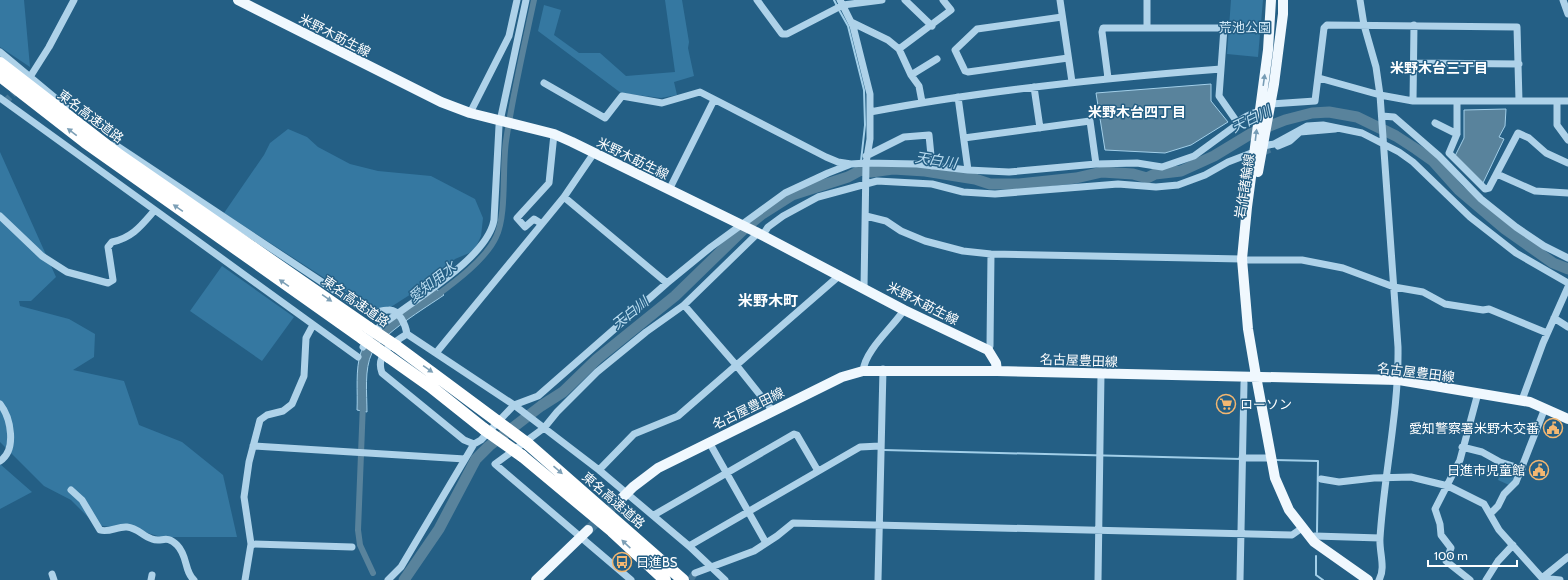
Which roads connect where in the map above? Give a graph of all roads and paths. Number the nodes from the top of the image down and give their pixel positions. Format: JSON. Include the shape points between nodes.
{"nodes":[{"id":1,"x":74,"y":0,"type":"edge"},
{"id":2,"x":238,"y":0,"type":"edge"},
{"id":3,"x":517,"y":0,"type":"edge"},
{"id":4,"x":526,"y":0,"type":"edge"},
{"id":5,"x":757,"y":0,"type":"edge"},
{"id":6,"x":882,"y":0,"type":"edge"},
{"id":7,"x":905,"y":0,"type":"edge"},
{"id":8,"x":943,"y":0,"type":"edge"},
{"id":9,"x":1060,"y":0,"type":"edge"},
{"id":10,"x":1147,"y":0,"type":"edge"},
{"id":11,"x":1271,"y":0,"type":"edge"},
{"id":12,"x":1283,"y":0,"type":"edge"},
{"id":13,"x":1360,"y":0,"type":"edge"},
{"id":14,"x":1563,"y":0,"type":"edge"},
{"id":15,"x":841,"y":3,"type":"edge"},
{"id":16,"x":1568,"y":14,"type":"edge"},
{"id":17,"x":1062,"y":17,"type":"junction"},
{"id":18,"x":851,"y":22,"type":"junction"},
{"id":19,"x":1364,"y":25,"type":"junction"},
{"id":20,"x":1414,"y":25,"type":"junction"},
{"id":21,"x":932,"y":26,"type":"junction"},
{"id":22,"x":1147,"y":28,"type":"junction"},
{"id":23,"x":899,"y":49,"type":"junction"},
{"id":24,"x":0,"y":52,"type":"edge"},
{"id":25,"x":1068,"y":58,"type":"junction"},
{"id":26,"x":937,"y":59,"type":"dead end"},
{"id":27,"x":0,"y":62,"type":"edge"},
{"id":28,"x":1414,"y":63,"type":"junction"},
{"id":29,"x":1519,"y":64,"type":"junction"},
{"id":30,"x":1221,"y":68,"type":"junction"},
{"id":31,"x":911,"y":75,"type":"junction"},
{"id":32,"x":0,"y":77,"type":"edge"},
{"id":33,"x":30,"y":77,"type":"junction"},
{"id":34,"x":1108,"y":78,"type":"junction"},
{"id":35,"x":1319,"y":78,"type":"junction"},
{"id":36,"x":1072,"y":82,"type":"junction"},
{"id":37,"x":544,"y":83,"type":"dead end"},
{"id":38,"x":1034,"y":87,"type":"junction"},
{"id":39,"x":1380,"y":95,"type":"junction"},
{"id":40,"x":0,"y":98,"type":"edge"},
{"id":41,"x":958,"y":98,"type":"junction"},
{"id":42,"x":714,"y":100,"type":"junction"},
{"id":43,"x":1413,"y":101,"type":"junction"},
{"id":44,"x":1457,"y":101,"type":"junction"},
{"id":45,"x":1557,"y":101,"type":"junction"},
{"id":46,"x":1568,"y":101,"type":"edge"},
{"id":47,"x":922,"y":102,"type":"junction"},
{"id":48,"x":1519,"y":102,"type":"junction"},
{"id":49,"x":1264,"y":111,"type":"junction"},
{"id":50,"x":870,"y":112,"type":"junction"},
{"id":51,"x":470,"y":113,"type":"junction"},
{"id":52,"x":1382,"y":118,"type":"junction"},
{"id":53,"x":501,"y":120,"type":"junction"},
{"id":54,"x":1237,"y":122,"type":"junction"},
{"id":55,"x":1435,"y":123,"type":"dead end"},
{"id":56,"x":1040,"y":128,"type":"junction"},
{"id":57,"x":554,"y":134,"type":"junction"},
{"id":58,"x":1457,"y":134,"type":"junction"},
{"id":59,"x":964,"y":138,"type":"junction"},
{"id":60,"x":1568,"y":140,"type":"edge"},
{"id":61,"x":1384,"y":145,"type":"junction"},
{"id":62,"x":1264,"y":147,"type":"junction"},
{"id":63,"x":594,"y":153,"type":"junction"},
{"id":64,"x":866,"y":159,"type":"junction"},
{"id":65,"x":1244,"y":160,"type":"tunnel mouth"},
{"id":66,"x":1568,"y":163,"type":"edge"},
{"id":67,"x":851,"y":164,"type":"junction"},
{"id":68,"x":1096,"y":164,"type":"junction"},
{"id":69,"x":932,"y":166,"type":"junction"},
{"id":70,"x":968,"y":170,"type":"junction"},
{"id":71,"x":1497,"y":174,"type":"junction"},
{"id":72,"x":1204,"y":175,"type":"junction"},
{"id":73,"x":867,"y":183,"type":"junction"},
{"id":74,"x":669,"y":190,"type":"junction"},
{"id":75,"x":1568,"y":193,"type":"edge"},
{"id":76,"x":564,"y":197,"type":"junction"},
{"id":77,"x":154,"y":211,"type":"junction"},
{"id":78,"x":0,"y":216,"type":"edge"},
{"id":79,"x":866,"y":216,"type":"junction"},
{"id":80,"x":542,"y":224,"type":"junction"},
{"id":81,"x":741,"y":226,"type":"junction"},
{"id":82,"x":758,"y":234,"type":"junction"},
{"id":83,"x":991,"y":254,"type":"junction"},
{"id":84,"x":1568,"y":258,"type":"edge"},
{"id":85,"x":1245,"y":259,"type":"junction"},
{"id":86,"x":840,"y":275,"type":"junction"},
{"id":87,"x":667,"y":283,"type":"junction"},
{"id":88,"x":1568,"y":283,"type":"edge"},
{"id":89,"x":1568,"y":287,"type":"edge"},
{"id":90,"x":864,"y":288,"type":"junction"},
{"id":91,"x":1394,"y":288,"type":"junction"},
{"id":92,"x":684,"y":305,"type":"junction"},
{"id":93,"x":904,"y":310,"type":"junction"},
{"id":94,"x":397,"y":314,"type":"junction"},
{"id":95,"x":1554,"y":318,"type":"junction"},
{"id":96,"x":313,"y":325,"type":"junction"},
{"id":97,"x":1568,"y":327,"type":"edge"},
{"id":98,"x":1547,"y":333,"type":"junction"},
{"id":99,"x":407,"y":334,"type":"junction"},
{"id":100,"x":362,"y":342,"type":"junction"},
{"id":101,"x":988,"y":350,"type":"junction"},
{"id":102,"x":436,"y":353,"type":"junction"},
{"id":103,"x":358,"y":358,"type":"dead end"},
{"id":104,"x":737,"y":366,"type":"junction"},
{"id":105,"x":883,"y":369,"type":"junction"},
{"id":106,"x":997,"y":370,"type":"junction"},
{"id":107,"x":863,"y":371,"type":"junction"},
{"id":108,"x":1101,"y":374,"type":"junction"},
{"id":109,"x":1256,"y":376,"type":"junction"},
{"id":110,"x":1399,"y":380,"type":"junction"},
{"id":111,"x":1244,"y":383,"type":"dead end"},
{"id":112,"x":1478,"y":393,"type":"junction"},
{"id":113,"x":1522,"y":400,"type":"junction"},
{"id":114,"x":0,"y":404,"type":"edge"},
{"id":115,"x":516,"y":407,"type":"junction"},
{"id":116,"x":1545,"y":408,"type":"junction"},
{"id":117,"x":772,"y":410,"type":"junction"},
{"id":118,"x":1568,"y":419,"type":"edge"},
{"id":119,"x":544,"y":428,"type":"junction"},
{"id":120,"x":709,"y":442,"type":"junction"},
{"id":121,"x":474,"y":444,"type":"junction"},
{"id":122,"x":253,"y":446,"type":"junction"},
{"id":123,"x":880,"y":446,"type":"junction"},
{"id":124,"x":1462,"y":447,"type":"junction"},
{"id":125,"x":1242,"y":458,"type":"junction"},
{"id":126,"x":1271,"y":458,"type":"junction"},
{"id":127,"x":465,"y":459,"type":"junction"},
{"id":128,"x":0,"y":461,"type":"edge"},
{"id":129,"x":1522,"y":469,"type":"junction"},
{"id":130,"x":599,"y":470,"type":"junction"},
{"id":131,"x":818,"y":472,"type":"junction"},
{"id":132,"x":726,"y":473,"type":"junction"},
{"id":133,"x":1387,"y":477,"type":"junction"},
{"id":134,"x":1321,"y":479,"type":"dead end"},
{"id":135,"x":1448,"y":486,"type":"junction"},
{"id":136,"x":71,"y":490,"type":"dead end"},
{"id":137,"x":628,"y":492,"type":"junction"},
{"id":138,"x":619,"y":501,"type":"tunnel mouth"},
{"id":139,"x":748,"y":512,"type":"junction"},
{"id":140,"x":1490,"y":514,"type":"junction"},
{"id":141,"x":654,"y":515,"type":"junction"},
{"id":142,"x":879,"y":526,"type":"junction"},
{"id":143,"x":1302,"y":528,"type":"junction"},
{"id":144,"x":1099,"y":531,"type":"junction"},
{"id":145,"x":585,"y":534,"type":"junction"},
{"id":146,"x":1241,"y":534,"type":"junction"},
{"id":147,"x":1315,"y":536,"type":"dead end"},
{"id":148,"x":1380,"y":538,"type":"junction"},
{"id":149,"x":766,"y":543,"type":"junction"},
{"id":150,"x":251,"y":544,"type":"junction"},
{"id":151,"x":1513,"y":545,"type":"junction"},
{"id":152,"x":689,"y":546,"type":"junction"},
{"id":153,"x":352,"y":547,"type":"dead end"},
{"id":154,"x":1568,"y":557,"type":"edge"},
{"id":155,"x":711,"y":566,"type":"junction"},
{"id":156,"x":695,"y":573,"type":"tunnel mouth"},
{"id":157,"x":1542,"y":578,"type":"junction"},
{"id":158,"x":194,"y":580,"type":"edge"},
{"id":159,"x":246,"y":580,"type":"edge"},
{"id":160,"x":388,"y":580,"type":"edge"},
{"id":161,"x":536,"y":580,"type":"edge"},
{"id":162,"x":631,"y":580,"type":"edge"},
{"id":163,"x":665,"y":580,"type":"edge"},
{"id":164,"x":683,"y":580,"type":"edge"},
{"id":165,"x":725,"y":580,"type":"edge"},
{"id":166,"x":878,"y":580,"type":"edge"},
{"id":167,"x":1098,"y":580,"type":"edge"},
{"id":168,"x":1240,"y":580,"type":"edge"},
{"id":169,"x":1368,"y":580,"type":"edge"},
{"id":170,"x":1379,"y":580,"type":"edge"},
{"id":171,"x":1470,"y":580,"type":"edge"},
{"id":172,"x":1486,"y":580,"type":"edge"},
{"id":173,"x":1560,"y":580,"type":"edge"}],
"edges":[{"from":1,"to":33,"type":"street"},
{"from":2,"to":51,"type":"main road","name":"米野木莇生線","via":[[408,86]]},
{"from":3,"to":51,"type":"street","via":[[509,36]]},
{"from":4,"to":53,"type":"street"},
{"from":5,"to":15,"type":"street","via":[[782,34]]},
{"from":6,"to":15,"type":"street"},
{"from":7,"to":21,"type":"street"},
{"from":8,"to":21,"type":"street","via":[[951,10]]},
{"from":9,"to":17,"type":"street"},
{"from":10,"to":22,"type":"street"},
{"from":49,"to":11,"type":"main road","name":"岩作諸輪線","one_way":true},
{"from":12,"to":49,"type":"main road","name":"岩作諸輪線","via":[[1282,22]]},
{"from":13,"to":19,"type":"street"},
{"from":14,"to":16,"type":"street"},
{"from":15,"to":18,"type":"street"},
{"from":17,"to":25,"type":"street"},
{"from":17,"to":25,"type":"street","via":[[977,29],[956,47],[955,52],[968,72]]},
{"from":18,"to":23,"type":"street","via":[[888,40]]},
{"from":18,"to":50,"type":"street","via":[[870,94]]},
{"from":19,"to":20,"type":"street"},
{"from":19,"to":35,"type":"street","via":[[1325,26]]},
{"from":19,"to":39,"type":"street","via":[[1375,62]]},
{"from":20,"to":28,"type":"street"},
{"from":20,"to":29,"type":"street","via":[[1515,26],[1519,28]]},
{"from":21,"to":23,"type":"street"},
{"from":22,"to":30,"type":"street","via":[[1224,28]]},
{"from":22,"to":34,"type":"street","via":[[1103,28]]},
{"from":23,"to":31,"type":"street"},
{"from":24,"to":33,"type":"street"},
{"from":25,"to":36,"type":"street"},
{"from":26,"to":31,"type":"street"},
{"from":27,"to":164,"type":"highway","name":"東名高速道路","one_way":true,"bridge":true,"via":[[119,155],[396,346],[528,444]]},
{"from":28,"to":29,"type":"street"},
{"from":28,"to":43,"type":"street"},
{"from":29,"to":48,"type":"street"},
{"from":30,"to":34,"type":"street"},
{"from":30,"to":54,"type":"street","via":[[1220,98]]},
{"from":31,"to":47,"type":"street","via":[[919,86]]},
{"from":100,"to":32,"type":"highway","name":"東名高速道路","one_way":true,"via":[[85,142]]},
{"from":33,"to":94,"type":"street","via":[[111,142],[303,270],[370,313],[390,309]]},
{"from":34,"to":36,"type":"street"},
{"from":35,"to":39,"type":"street"},
{"from":35,"to":49,"type":"street","via":[[1315,100]]},
{"from":36,"to":38,"type":"street"},
{"from":37,"to":42,"type":"street","via":[[605,118],[622,96],[662,103],[700,92]]},
{"from":38,"to":41,"type":"street"},
{"from":38,"to":56,"type":"street"},
{"from":39,"to":43,"type":"street"},
{"from":39,"to":52,"type":"street"},
{"from":40,"to":77,"type":"street"},
{"from":41,"to":47,"type":"street"},
{"from":41,"to":59,"type":"street"},
{"from":42,"to":67,"type":"street","via":[[826,157]]},
{"from":42,"to":74,"type":"street"},
{"from":43,"to":44,"type":"street"},
{"from":44,"to":48,"type":"street"},
{"from":44,"to":58,"type":"street"},
{"from":45,"to":46,"type":"street"},
{"from":45,"to":48,"type":"street"},
{"from":45,"to":60,"type":"street","via":[[1557,125]]},
{"from":47,"to":50,"type":"street"},
{"from":49,"to":54,"type":"street","via":[[1252,113]]},
{"from":49,"to":62,"type":"main road","name":"岩作諸輪線"},
{"from":50,"to":64,"type":"street","via":[[870,139]]},
{"from":51,"to":53,"type":"main road","name":"米野木莇生線"},
{"from":52,"to":61,"type":"street"},
{"from":52,"to":84,"type":"street","via":[[1394,117],[1439,156],[1481,199],[1544,246]]},
{"from":53,"to":57,"type":"main road","name":"米野木莇生線"},
{"from":53,"to":94,"type":"street","via":[[494,220],[490,233],[452,274]]},
{"from":54,"to":68,"type":"street","via":[[1236,126],[1202,152],[1173,164],[1156,167],[1137,163]]},
{"from":55,"to":58,"type":"street"},
{"from":56,"to":59,"type":"street"},
{"from":56,"to":68,"type":"street","via":[[1090,121]]},
{"from":57,"to":63,"type":"main road","name":"米野木莇生線"},
{"from":57,"to":80,"type":"street","via":[[549,183],[517,218],[525,227],[534,219]]},
{"from":58,"to":71,"type":"street","via":[[1449,155],[1485,189],[1490,188]]},
{"from":59,"to":70,"type":"street"},
{"from":61,"to":62,"type":"street","via":[[1362,133],[1323,124],[1307,126]]},
{"from":61,"to":88,"type":"street","via":[[1414,162],[1454,202],[1499,240],[1532,263]]},
{"from":61,"to":91,"type":"street"},
{"from":62,"to":72,"type":"street"},
{"from":62,"to":85,"type":"main road","name":"岩作諸輪線"},
{"from":63,"to":74,"type":"main road","name":"米野木莇生線"},
{"from":63,"to":76,"type":"street"},
{"from":64,"to":67,"type":"street"},
{"from":64,"to":69,"type":"street"},
{"from":64,"to":69,"type":"street","via":[[904,137],[929,135]]},
{"from":64,"to":73,"type":"street"},
{"from":65,"to":72,"type":"street","via":[[1211,175]]},
{"from":66,"to":71,"type":"street","via":[[1546,153],[1529,138],[1518,133]]},
{"from":67,"to":81,"type":"street","via":[[785,193]]},
{"from":68,"to":70,"type":"street","via":[[1009,172]]},
{"from":69,"to":70,"type":"street"},
{"from":71,"to":75,"type":"street","via":[[1535,191]]},
{"from":72,"to":73,"type":"street","via":[[1178,185],[1156,187],[1118,184],[1015,194],[963,192],[932,184],[900,181]]},
{"from":73,"to":79,"type":"street"},
{"from":73,"to":82,"type":"street","via":[[818,197],[782,216]]},
{"from":74,"to":81,"type":"main road","name":"米野木莇生線"},
{"from":76,"to":80,"type":"street"},
{"from":76,"to":87,"type":"street"},
{"from":77,"to":78,"type":"street","via":[[135,233],[123,240],[112,242],[108,247],[113,280],[108,283],[67,272],[42,256]]},
{"from":77,"to":96,"type":"street"},
{"from":79,"to":83,"type":"street","via":[[886,221],[901,231],[925,241],[962,251]]},
{"from":79,"to":90,"type":"street"},
{"from":80,"to":102,"type":"street"},
{"from":81,"to":82,"type":"main road","name":"米野木莇生線"},
{"from":81,"to":87,"type":"street"},
{"from":82,"to":86,"type":"main road","name":"米野木莇生線"},
{"from":82,"to":92,"type":"street"},
{"from":83,"to":85,"type":"street"},
{"from":83,"to":101,"type":"street"},
{"from":85,"to":91,"type":"street","via":[[1302,260],[1343,268]]},
{"from":85,"to":109,"type":"main road","name":"岩作諸輪線","via":[[1248,329]]},
{"from":86,"to":90,"type":"main road","name":"米野木莇生線"},
{"from":86,"to":104,"type":"street"},
{"from":87,"to":115,"type":"street","via":[[538,396]]},
{"from":89,"to":95,"type":"street"},
{"from":90,"to":93,"type":"main road","name":"米野木莇生線"},
{"from":91,"to":98,"type":"street","via":[[1423,292],[1445,304],[1489,309]]},
{"from":91,"to":110,"type":"street"},
{"from":92,"to":104,"type":"street"},
{"from":92,"to":119,"type":"street","via":[[597,372]]},
{"from":93,"to":101,"type":"main road","name":"米野木莇生線"},
{"from":93,"to":107,"type":"street","via":[[874,349]]},
{"from":94,"to":99,"type":"street","via":[[406,325]]},
{"from":94,"to":100,"type":"street"},
{"from":95,"to":97,"type":"street"},
{"from":95,"to":98,"type":"street"},
{"from":96,"to":103,"type":"street"},
{"from":96,"to":122,"type":"street","via":[[306,338],[304,376],[292,404],[283,411],[267,415],[260,420]]},
{"from":98,"to":113,"type":"street"},
{"from":99,"to":102,"type":"street"},
{"from":99,"to":121,"type":"street","via":[[382,355],[382,373],[464,440]]},
{"from":163,"to":100,"type":"highway","name":"東名高速道路","one_way":true,"bridge":true,"via":[[612,531],[522,456],[430,386],[389,357]]},
{"from":101,"to":106,"type":"main road"},
{"from":102,"to":115,"type":"street"},
{"from":104,"to":117,"type":"street"},
{"from":104,"to":130,"type":"street","via":[[678,416],[634,434]]},
{"from":105,"to":106,"type":"main road","name":"名古屋豊田線"},
{"from":105,"to":107,"type":"main road","name":"名古屋豊田線"},
{"from":105,"to":123,"type":"street"},
{"from":106,"to":108,"type":"main road","name":"名古屋豊田線"},
{"from":107,"to":117,"type":"main road","name":"名古屋豊田線","via":[[842,377]]},
{"from":108,"to":109,"type":"main road","name":"名古屋豊田線"},
{"from":108,"to":144,"type":"street"},
{"from":109,"to":110,"type":"main road","name":"名古屋豊田線"},
{"from":109,"to":126,"type":"main road","name":"岩作諸輪線"},
{"from":110,"to":112,"type":"main road","name":"名古屋豊田線"},
{"from":110,"to":133,"type":"street"},
{"from":111,"to":125,"type":"street"},
{"from":112,"to":113,"type":"main road","name":"名古屋豊田線"},
{"from":112,"to":124,"type":"street"},
{"from":113,"to":116,"type":"main road","name":"名古屋豊田線"},
{"from":114,"to":128,"type":"street","via":[[8,416],[10,427],[9,446],[5,458]]},
{"from":115,"to":119,"type":"street"},
{"from":115,"to":121,"type":"street"},
{"from":116,"to":118,"type":"main road","name":"名古屋豊田線"},
{"from":116,"to":129,"type":"street"},
{"from":117,"to":120,"type":"main road","name":"名古屋豊田線"},
{"from":119,"to":130,"type":"street"},
{"from":119,"to":145,"type":"street","via":[[496,464]]},
{"from":120,"to":132,"type":"street"},
{"from":120,"to":137,"type":"main road","name":"名古屋豊田線","via":[[658,468]]},
{"from":121,"to":127,"type":"street"},
{"from":122,"to":127,"type":"street"},
{"from":122,"to":150,"type":"street","via":[[244,497]]},
{"from":123,"to":131,"type":"street","via":[[860,447]]},
{"from":123,"to":142,"type":"street"},
{"from":124,"to":129,"type":"street","via":[[1482,452],[1500,462]]},
{"from":124,"to":135,"type":"street","via":[[1460,460]]},
{"from":125,"to":126,"type":"street"},
{"from":125,"to":146,"type":"street"},
{"from":126,"to":143,"type":"main road","name":"岩作諸輪線","via":[[1283,498]]},
{"from":127,"to":160,"type":"street","via":[[401,567]]},
{"from":129,"to":140,"type":"street","via":[[1516,482]]},
{"from":130,"to":137,"type":"street"},
{"from":131,"to":132,"type":"street","via":[[797,435],[794,434]]},
{"from":131,"to":139,"type":"street"},
{"from":132,"to":139,"type":"street"},
{"from":132,"to":141,"type":"street"},
{"from":133,"to":134,"type":"street","via":[[1339,482]]},
{"from":133,"to":135,"type":"street","via":[[1411,477]]},
{"from":133,"to":148,"type":"street"},
{"from":135,"to":140,"type":"street","via":[[1481,502]]},
{"from":135,"to":171,"type":"street","via":[[1435,512],[1441,535],[1451,548],[1446,562]]},
{"from":136,"to":158,"type":"street","via":[[82,500],[100,530],[129,527],[137,529],[152,540],[168,539],[173,542],[183,553],[188,571]]},
{"from":137,"to":138,"type":"main road","name":"名古屋豊田線"},
{"from":137,"to":141,"type":"street"},
{"from":139,"to":149,"type":"street"},
{"from":139,"to":152,"type":"street"},
{"from":140,"to":151,"type":"street","via":[[1499,530]]},
{"from":141,"to":152,"type":"street"},
{"from":142,"to":144,"type":"street"},
{"from":142,"to":149,"type":"street","via":[[793,523]]},
{"from":142,"to":166,"type":"street"},
{"from":143,"to":146,"type":"street","via":[[1292,535]]},
{"from":143,"to":169,"type":"main road","name":"岩作諸輪線","via":[[1325,551]]},
{"from":144,"to":146,"type":"street"},
{"from":144,"to":167,"type":"street"},
{"from":145,"to":161,"type":"main road"},
{"from":145,"to":162,"type":"street"},
{"from":146,"to":168,"type":"street"},
{"from":147,"to":148,"type":"street"},
{"from":148,"to":170,"type":"street","via":[[1382,572]]},
{"from":149,"to":155,"type":"street"},
{"from":150,"to":153,"type":"street"},
{"from":150,"to":159,"type":"street"},
{"from":151,"to":157,"type":"street"},
{"from":151,"to":172,"type":"street","via":[[1498,561]]},
{"from":152,"to":155,"type":"street"},
{"from":154,"to":157,"type":"street"},
{"from":155,"to":156,"type":"street"},
{"from":155,"to":165,"type":"street"},
{"from":157,"to":173,"type":"street"}]}
